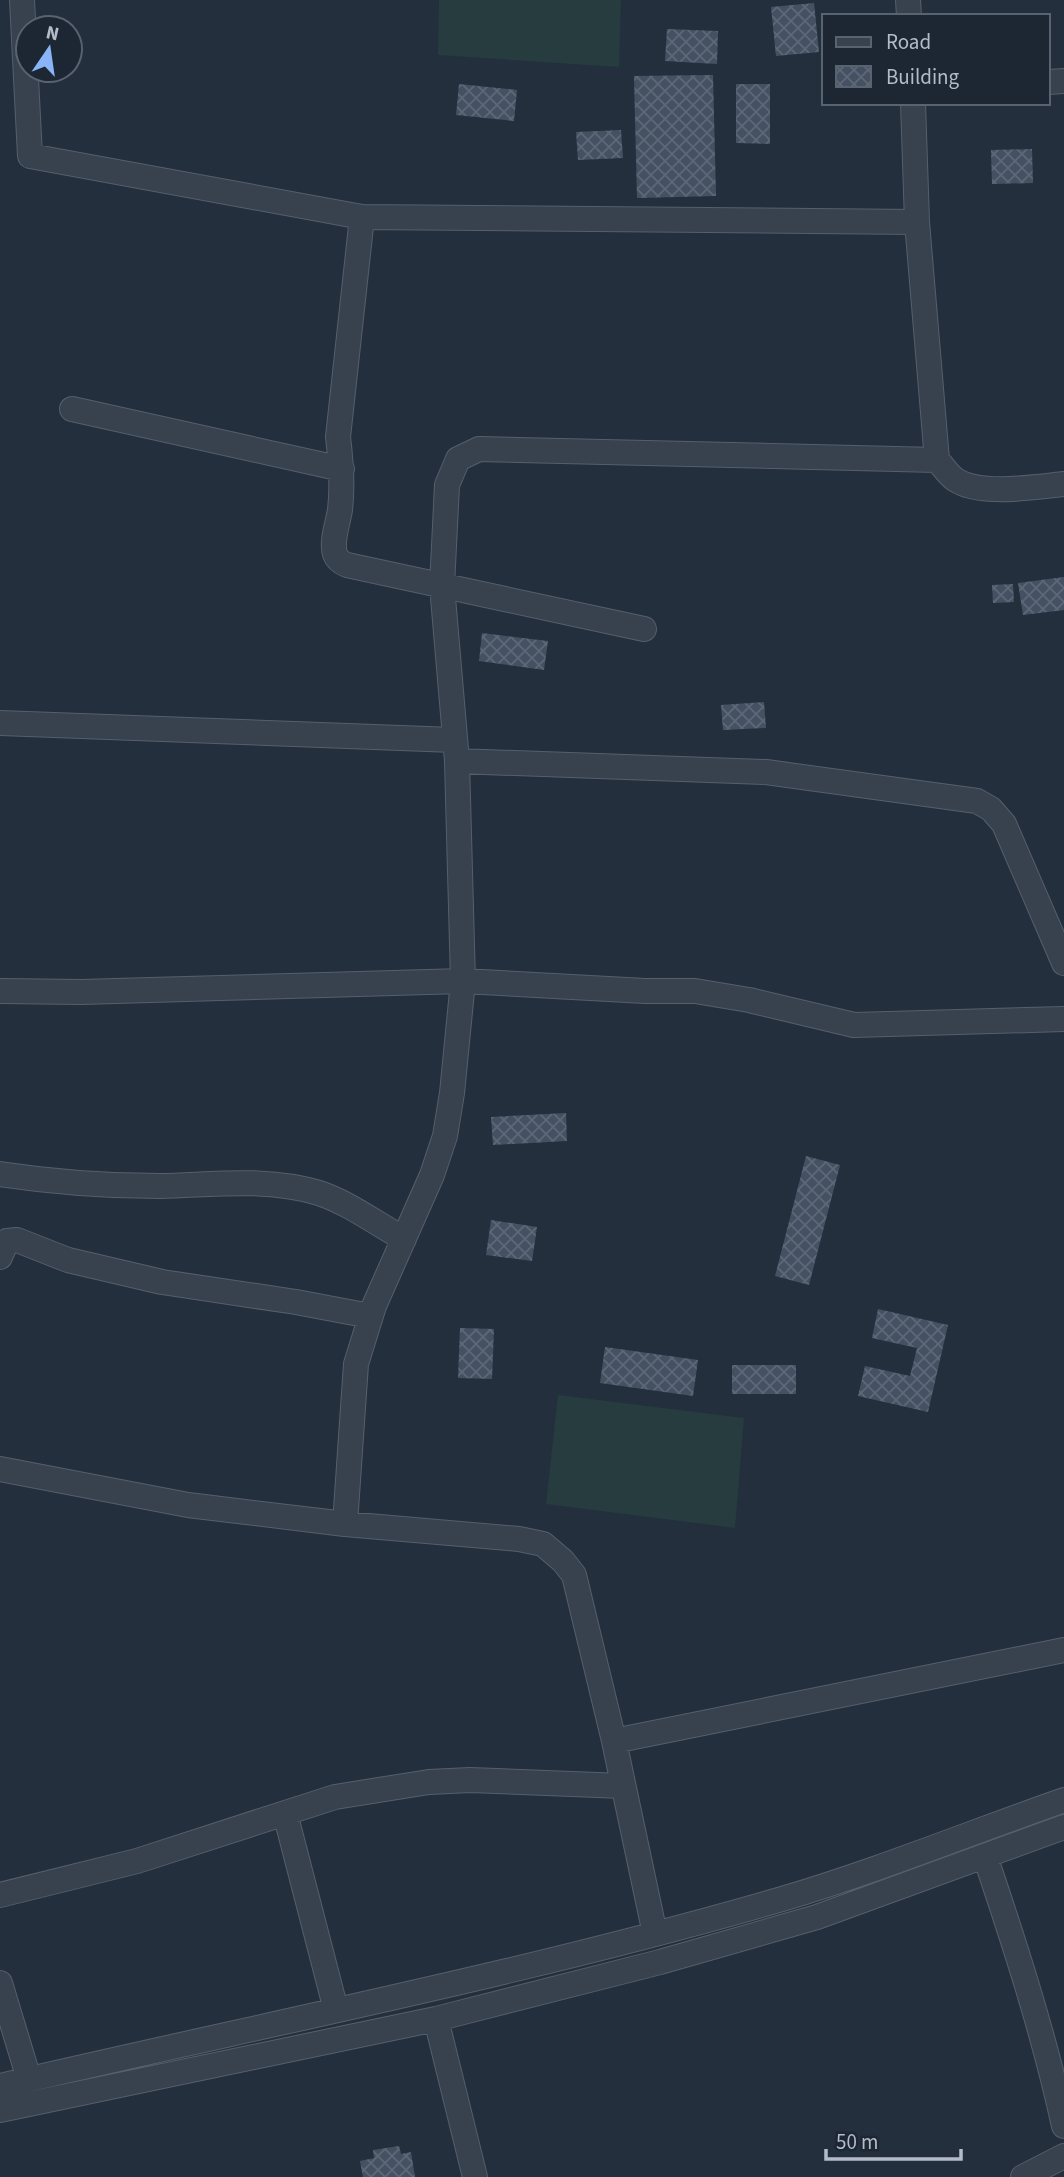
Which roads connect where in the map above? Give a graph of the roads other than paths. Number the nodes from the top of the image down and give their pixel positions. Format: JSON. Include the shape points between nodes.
{"nodes":[{"id":1,"x":22,"y":0,"type":"edge"},
{"id":2,"x":913,"y":105,"type":"edge"},
{"id":3,"x":362,"y":217,"type":"junction"},
{"id":4,"x":917,"y":222,"type":"junction"},
{"id":5,"x":72,"y":409,"type":"dead end"},
{"id":6,"x":937,"y":460,"type":"junction"},
{"id":7,"x":342,"y":469,"type":"junction"},
{"id":8,"x":1064,"y":484,"type":"edge"},
{"id":9,"x":442,"y":586,"type":"junction"},
{"id":10,"x":644,"y":629,"type":"dead end"},
{"id":11,"x":0,"y":723,"type":"edge"},
{"id":12,"x":456,"y":751,"type":"junction"},
{"id":13,"x":1064,"y":963,"type":"edge"},
{"id":14,"x":463,"y":981,"type":"junction"},
{"id":15,"x":0,"y":991,"type":"edge"},
{"id":16,"x":1064,"y":1019,"type":"edge"},
{"id":17,"x":0,"y":1174,"type":"edge"},
{"id":18,"x":404,"y":1239,"type":"junction"},
{"id":19,"x":0,"y":1257,"type":"edge"},
{"id":20,"x":370,"y":1316,"type":"junction"},
{"id":21,"x":0,"y":1469,"type":"edge"},
{"id":22,"x":345,"y":1524,"type":"junction"},
{"id":23,"x":1064,"y":1650,"type":"edge"},
{"id":24,"x":614,"y":1741,"type":"junction"},
{"id":25,"x":623,"y":1786,"type":"junction"},
{"id":26,"x":1064,"y":1800,"type":"edge"},
{"id":27,"x":285,"y":1813,"type":"junction"},
{"id":28,"x":1064,"y":1827,"type":"edge"},
{"id":29,"x":985,"y":1856,"type":"junction"},
{"id":30,"x":0,"y":1895,"type":"edge"},
{"id":31,"x":655,"y":1934,"type":"junction"},
{"id":32,"x":0,"y":1983,"type":"edge"},
{"id":33,"x":336,"y":2010,"type":"junction"},
{"id":34,"x":436,"y":2019,"type":"junction"},
{"id":35,"x":29,"y":2079,"type":"junction"},
{"id":36,"x":0,"y":2086,"type":"edge"},
{"id":37,"x":0,"y":2110,"type":"edge"},
{"id":38,"x":1064,"y":2126,"type":"edge"},
{"id":39,"x":1064,"y":2156,"type":"edge"},
{"id":40,"x":475,"y":2177,"type":"edge"},
{"id":41,"x":1023,"y":2177,"type":"edge"}],
"edges":[{"from":1,"to":3,"type":"street","via":[[30,156]]},
{"from":2,"to":4,"type":"street"},
{"from":3,"to":4,"type":"street"},
{"from":3,"to":7,"type":"street","via":[[338,437]]},
{"from":4,"to":6,"type":"street"},
{"from":5,"to":7,"type":"street"},
{"from":6,"to":8,"type":"street","via":[[956,480],[983,489]]},
{"from":6,"to":9,"type":"street","via":[[479,449],[458,459],[447,485]]},
{"from":7,"to":9,"type":"street","via":[[334,544],[340,562]]},
{"from":9,"to":10,"type":"street"},
{"from":9,"to":12,"type":"street"},
{"from":11,"to":12,"type":"street"},
{"from":12,"to":13,"type":"street","via":[[766,772],[977,801],[992,809],[1004,824]]},
{"from":12,"to":14,"type":"street"},
{"from":14,"to":15,"type":"street"},
{"from":14,"to":16,"type":"street","via":[[695,991],[854,1025]]},
{"from":14,"to":18,"type":"street","via":[[445,1136]]},
{"from":17,"to":18,"type":"street","via":[[53,1182],[221,1183],[303,1189],[337,1201]]},
{"from":18,"to":20,"type":"street"},
{"from":19,"to":20,"type":"street","via":[[7,1241],[17,1240],[68,1260],[162,1282]]},
{"from":20,"to":22,"type":"street","via":[[356,1364]]},
{"from":21,"to":22,"type":"street","via":[[188,1504]]},
{"from":22,"to":24,"type":"street","via":[[543,1544],[574,1575]]},
{"from":23,"to":24,"type":"street"},
{"from":24,"to":25,"type":"street"},
{"from":25,"to":27,"type":"street","via":[[429,1782],[335,1797]]},
{"from":25,"to":31,"type":"street"},
{"from":26,"to":31,"type":"street","via":[[822,1887]]},
{"from":27,"to":30,"type":"street","via":[[136,1861]]},
{"from":27,"to":33,"type":"street"},
{"from":28,"to":29,"type":"street"},
{"from":29,"to":34,"type":"street","via":[[817,1917]]},
{"from":29,"to":38,"type":"street","via":[[1017,1950]]},
{"from":31,"to":33,"type":"street"},
{"from":32,"to":35,"type":"street"},
{"from":33,"to":35,"type":"street"},
{"from":34,"to":37,"type":"street"},
{"from":34,"to":40,"type":"street"},
{"from":35,"to":36,"type":"street"},
{"from":39,"to":41,"type":"street"}]}
